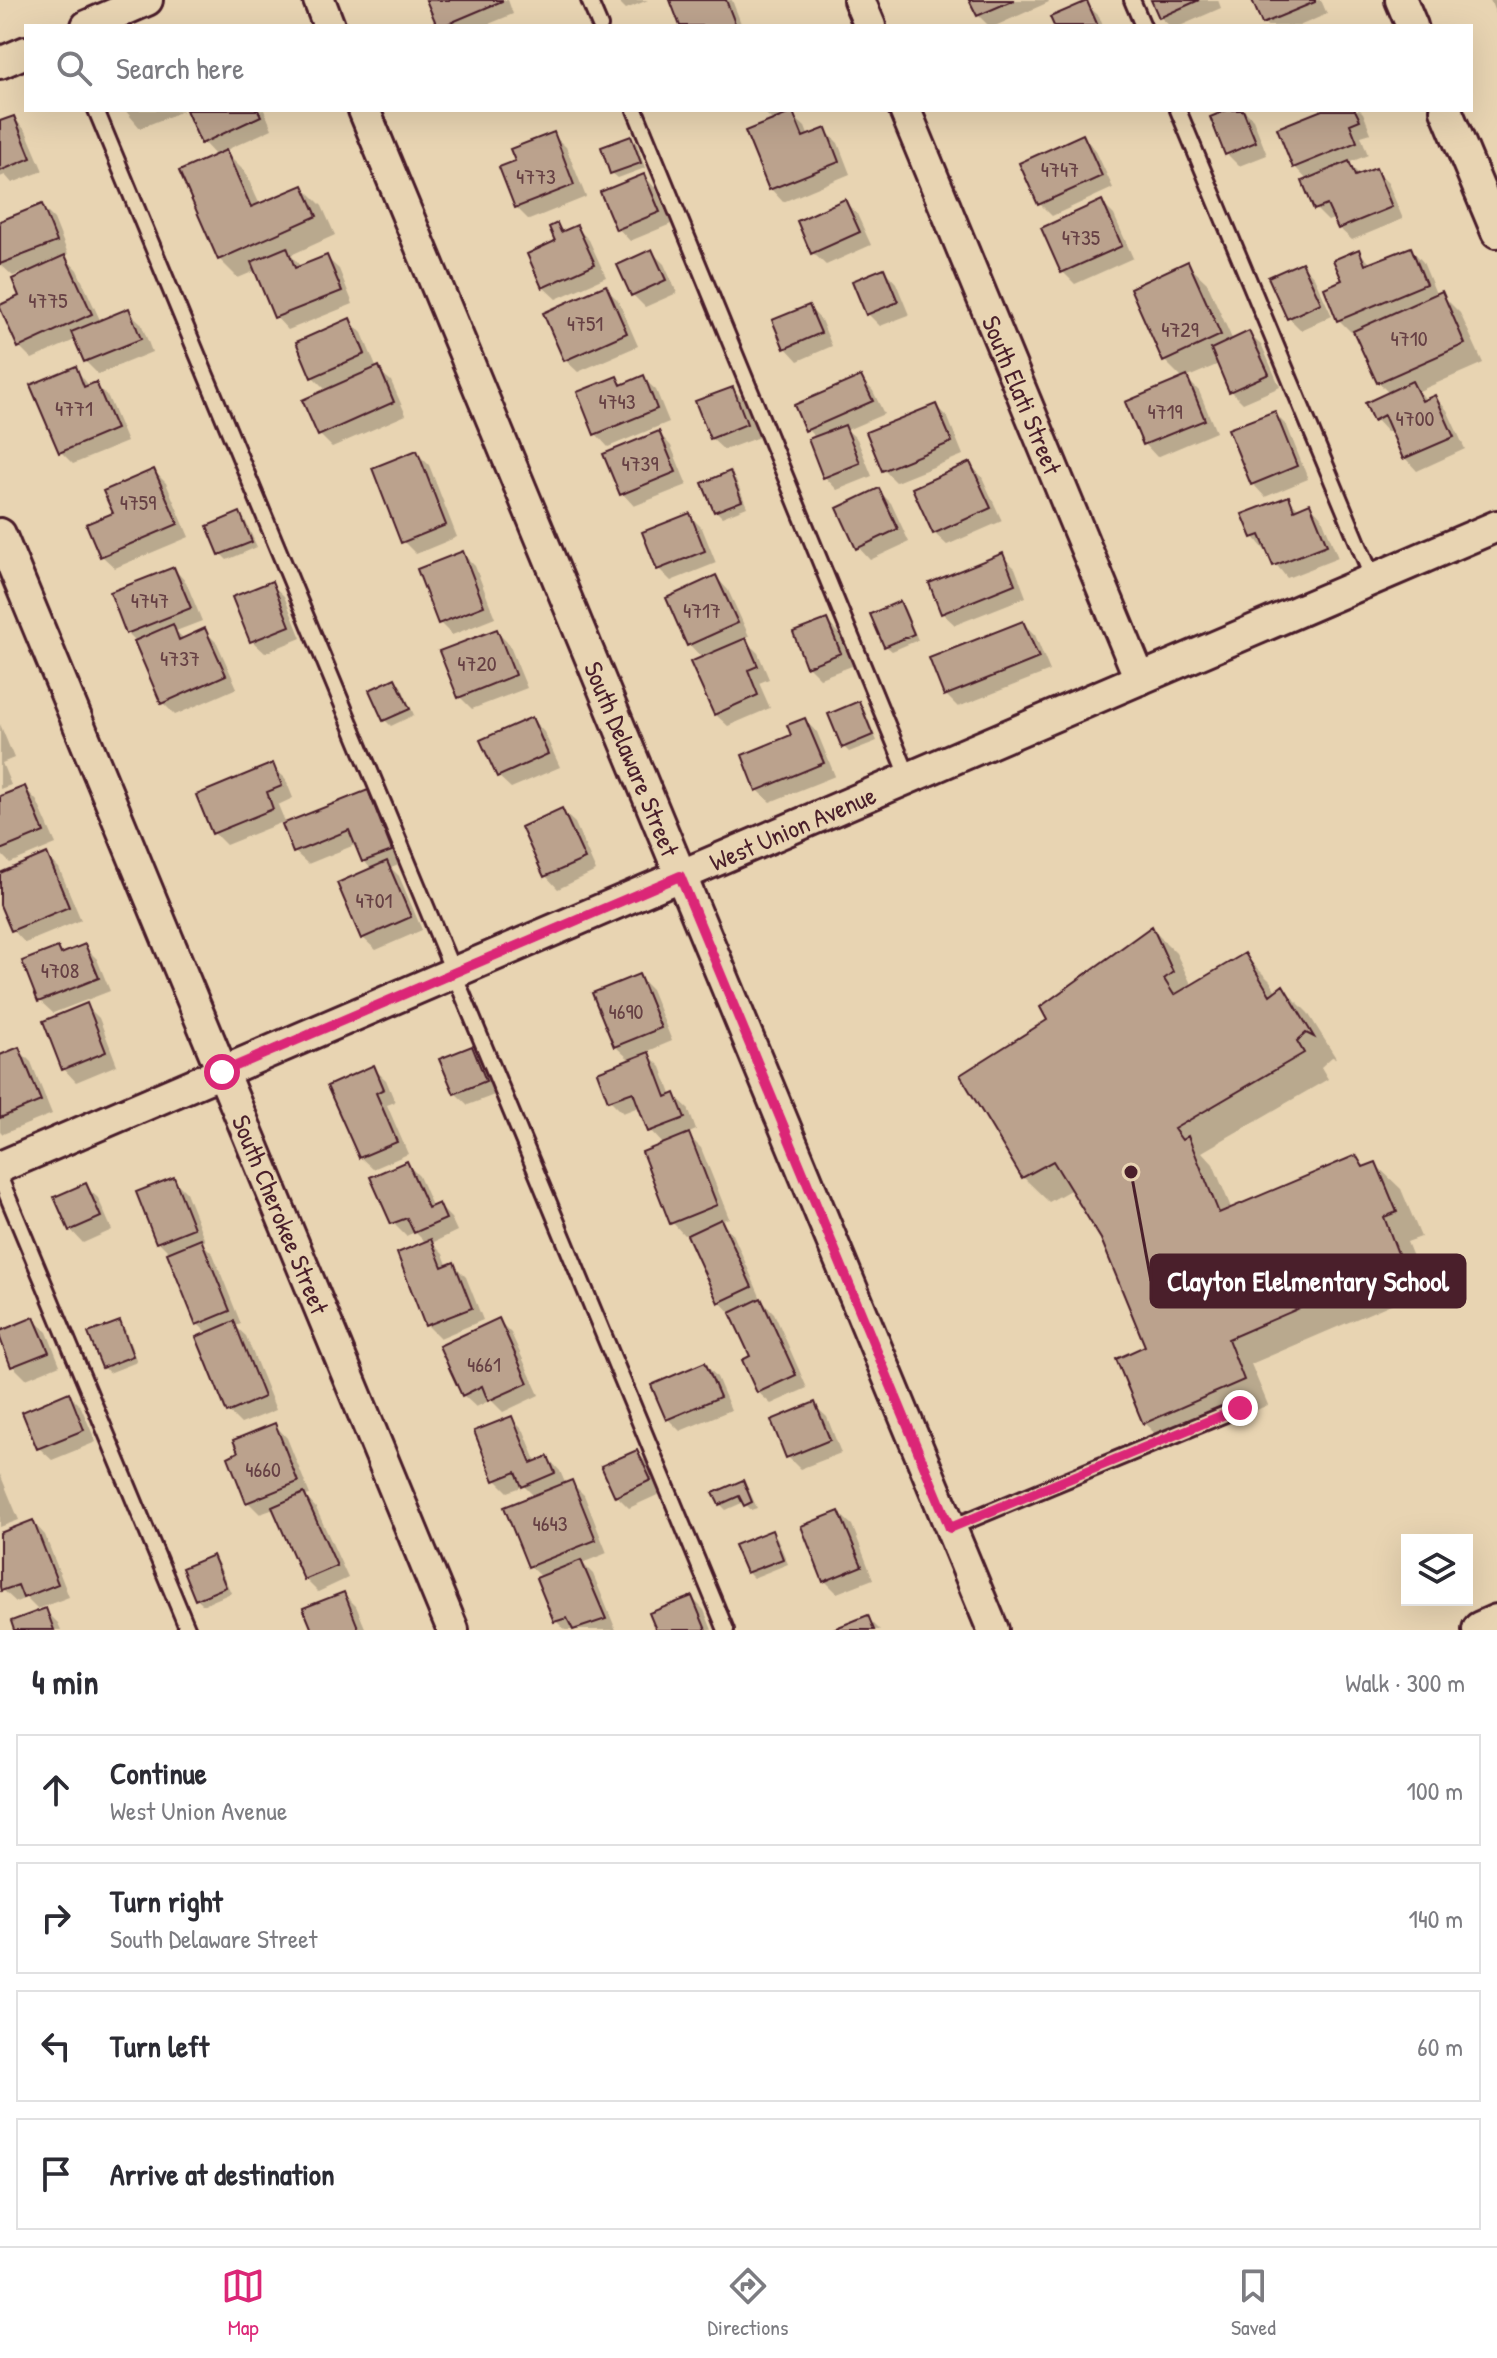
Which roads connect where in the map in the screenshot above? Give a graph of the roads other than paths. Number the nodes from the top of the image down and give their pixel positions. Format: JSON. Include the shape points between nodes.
{"nodes":[{"id":1,"x":147,"y":0,"type":"edge"},
{"id":2,"x":319,"y":0,"type":"edge"},
{"id":3,"x":589,"y":0,"type":"edge"},
{"id":4,"x":859,"y":0,"type":"edge"},
{"id":5,"x":1132,"y":0,"type":"edge"},
{"id":6,"x":1401,"y":0,"type":"edge"},
{"id":7,"x":92,"y":24,"type":"edge"},
{"id":8,"x":328,"y":24,"type":"edge"},
{"id":9,"x":599,"y":24,"type":"edge"},
{"id":10,"x":869,"y":24,"type":"edge"},
{"id":11,"x":1142,"y":24,"type":"edge"},
{"id":12,"x":1411,"y":24,"type":"edge"},
{"id":13,"x":24,"y":53,"type":"edge"},
{"id":14,"x":0,"y":63,"type":"edge"},
{"id":15,"x":97,"y":112,"type":"edge"},
{"id":16,"x":365,"y":112,"type":"edge"},
{"id":17,"x":636,"y":112,"type":"edge"},
{"id":18,"x":906,"y":112,"type":"edge"},
{"id":19,"x":1179,"y":112,"type":"edge"},
{"id":20,"x":1447,"y":112,"type":"edge"},
{"id":21,"x":1497,"y":232,"type":"edge"},
{"id":22,"x":1497,"y":526,"type":"edge"},
{"id":23,"x":0,"y":534,"type":"edge"},
{"id":24,"x":1373,"y":579,"type":"junction"},
{"id":25,"x":1140,"y":679,"type":"junction"},
{"id":26,"x":909,"y":778,"type":"junction"},
{"id":27,"x":680,"y":876,"type":"junction"},
{"id":28,"x":454,"y":973,"type":"junction"},
{"id":29,"x":222,"y":1072,"type":"junction"},
{"id":30,"x":0,"y":1167,"type":"edge"},
{"id":31,"x":0,"y":1178,"type":"edge"},
{"id":32,"x":1240,"y":1408,"type":"dead end"},
{"id":33,"x":950,"y":1528,"type":"junction"},
{"id":34,"x":1497,"y":1623,"type":"edge"},
{"id":35,"x":188,"y":1630,"type":"edge"},
{"id":36,"x":453,"y":1630,"type":"edge"},
{"id":37,"x":726,"y":1630,"type":"edge"},
{"id":38,"x":993,"y":1630,"type":"edge"},
{"id":39,"x":1481,"y":1630,"type":"edge"}],
"edges":[{"from":1,"to":7,"type":"street"},
{"from":2,"to":8,"type":"street"},
{"from":3,"to":9,"type":"lane"},
{"from":4,"to":10,"type":"street"},
{"from":5,"to":11,"type":"lane"},
{"from":6,"to":12,"type":"street"},
{"from":13,"to":14,"type":"street"},
{"from":15,"to":28,"type":"lane"},
{"from":16,"to":27,"type":"street","name":"South Delaware Street"},
{"from":17,"to":26,"type":"lane"},
{"from":18,"to":25,"type":"street","name":"South Elati Street"},
{"from":19,"to":24,"type":"lane"},
{"from":20,"to":21,"type":"street"},
{"from":22,"to":24,"type":"street","name":"West Union Avenue"},
{"from":23,"to":29,"type":"street","name":"South Cherokee Street"},
{"from":24,"to":25,"type":"street","name":"West Union Avenue"},
{"from":25,"to":26,"type":"street","name":"West Union Avenue"},
{"from":26,"to":27,"type":"street","name":"West Union Avenue"},
{"from":27,"to":28,"type":"street","name":"West Union Avenue"},
{"from":27,"to":33,"type":"street","name":"South Delaware Street"},
{"from":28,"to":29,"type":"street","name":"West Union Avenue"},
{"from":28,"to":37,"type":"lane"},
{"from":29,"to":30,"type":"street","name":"West Union Avenue"},
{"from":29,"to":36,"type":"street","name":"South Cherokee Street"},
{"from":31,"to":35,"type":"lane"},
{"from":32,"to":33,"type":"lane"},
{"from":33,"to":38,"type":"street","name":"South Delaware Street"},
{"from":34,"to":39,"type":"street"}]}
